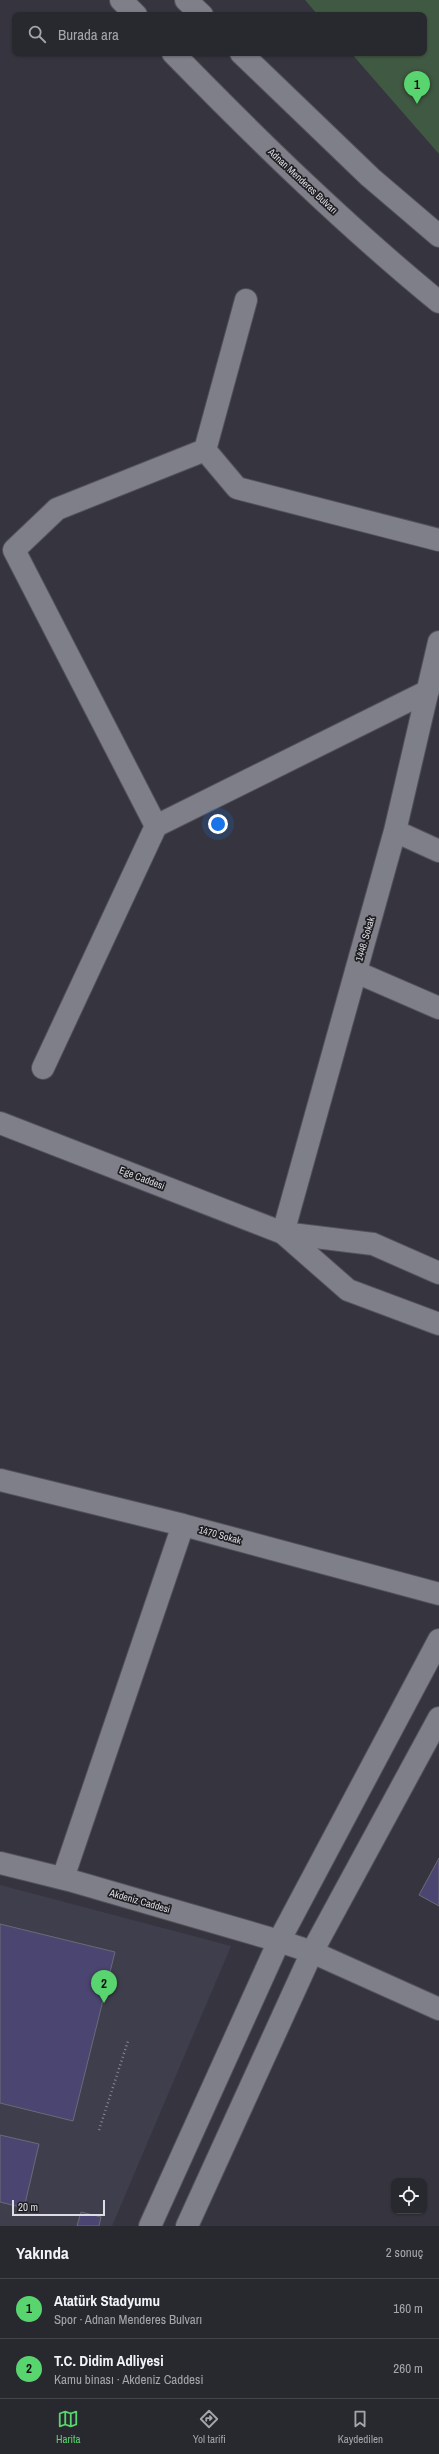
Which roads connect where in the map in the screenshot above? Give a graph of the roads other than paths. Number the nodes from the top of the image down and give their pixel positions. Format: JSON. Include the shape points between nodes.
{"nodes":[{"id":1,"x":121,"y":0,"type":"edge"},
{"id":2,"x":186,"y":0,"type":"edge"},
{"id":3,"x":133,"y":12,"type":"edge"},
{"id":4,"x":199,"y":12,"type":"edge"},
{"id":5,"x":176,"y":56,"type":"edge"},
{"id":6,"x":244,"y":56,"type":"edge"},
{"id":7,"x":439,"y":236,"type":"edge"},
{"id":8,"x":246,"y":300,"type":"dead end"},
{"id":9,"x":439,"y":302,"type":"edge"},
{"id":10,"x":205,"y":450,"type":"junction"},
{"id":11,"x":439,"y":540,"type":"edge"},
{"id":12,"x":439,"y":642,"type":"edge"},
{"id":13,"x":428,"y":691,"type":"junction"},
{"id":14,"x":156,"y":826,"type":"junction"},
{"id":15,"x":395,"y":832,"type":"junction"},
{"id":16,"x":439,"y":851,"type":"edge"},
{"id":17,"x":356,"y":972,"type":"junction"},
{"id":18,"x":439,"y":1008,"type":"edge"},
{"id":19,"x":43,"y":1068,"type":"dead end"},
{"id":20,"x":0,"y":1123,"type":"edge"},
{"id":21,"x":283,"y":1233,"type":"junction"},
{"id":22,"x":439,"y":1273,"type":"edge"},
{"id":23,"x":439,"y":1324,"type":"edge"},
{"id":24,"x":0,"y":1480,"type":"edge"},
{"id":25,"x":183,"y":1525,"type":"junction"},
{"id":26,"x":439,"y":1594,"type":"edge"},
{"id":27,"x":439,"y":1640,"type":"edge"},
{"id":28,"x":439,"y":1718,"type":"edge"},
{"id":29,"x":0,"y":1863,"type":"edge"},
{"id":30,"x":63,"y":1878,"type":"junction"},
{"id":31,"x":279,"y":1941,"type":"junction"},
{"id":32,"x":312,"y":1952,"type":"junction"},
{"id":33,"x":439,"y":2009,"type":"edge"},
{"id":34,"x":150,"y":2226,"type":"edge"},
{"id":35,"x":187,"y":2226,"type":"edge"}],
"edges":[{"from":1,"to":3,"type":"street"},
{"from":2,"to":4,"type":"street"},
{"from":5,"to":9,"type":"street","name":"Adnan Menderes Bulvarı","via":[[245,127],[398,268]]},
{"from":6,"to":7,"type":"street","via":[[370,177]]},
{"from":8,"to":10,"type":"street"},
{"from":10,"to":11,"type":"street","via":[[237,488]]},
{"from":10,"to":14,"type":"street","via":[[57,509],[14,550]]},
{"from":12,"to":13,"type":"street","name":"1448. Sokak"},
{"from":13,"to":14,"type":"street"},
{"from":13,"to":15,"type":"street","name":"1448. Sokak"},
{"from":14,"to":19,"type":"street"},
{"from":15,"to":16,"type":"street"},
{"from":15,"to":17,"type":"street","name":"1448. Sokak"},
{"from":17,"to":18,"type":"street"},
{"from":17,"to":21,"type":"street","name":"1448. Sokak"},
{"from":20,"to":21,"type":"street","name":"Ege Caddesi"},
{"from":21,"to":22,"type":"street","name":"Ege Caddesi","via":[[372,1244]]},
{"from":21,"to":23,"type":"street","name":"Ege Caddesi","via":[[348,1290]]},
{"from":24,"to":25,"type":"street","name":"1470 Sokak"},
{"from":25,"to":26,"type":"street","name":"1470 Sokak"},
{"from":25,"to":30,"type":"street"},
{"from":27,"to":31,"type":"street"},
{"from":28,"to":32,"type":"street"},
{"from":29,"to":30,"type":"street","name":"Akdeniz Caddesi"},
{"from":30,"to":31,"type":"street","name":"Akdeniz Caddesi"},
{"from":31,"to":32,"type":"street","name":"Akdeniz Caddesi"},
{"from":31,"to":34,"type":"street"},
{"from":32,"to":33,"type":"street","name":"Akdeniz Caddesi"},
{"from":32,"to":35,"type":"street"}]}
